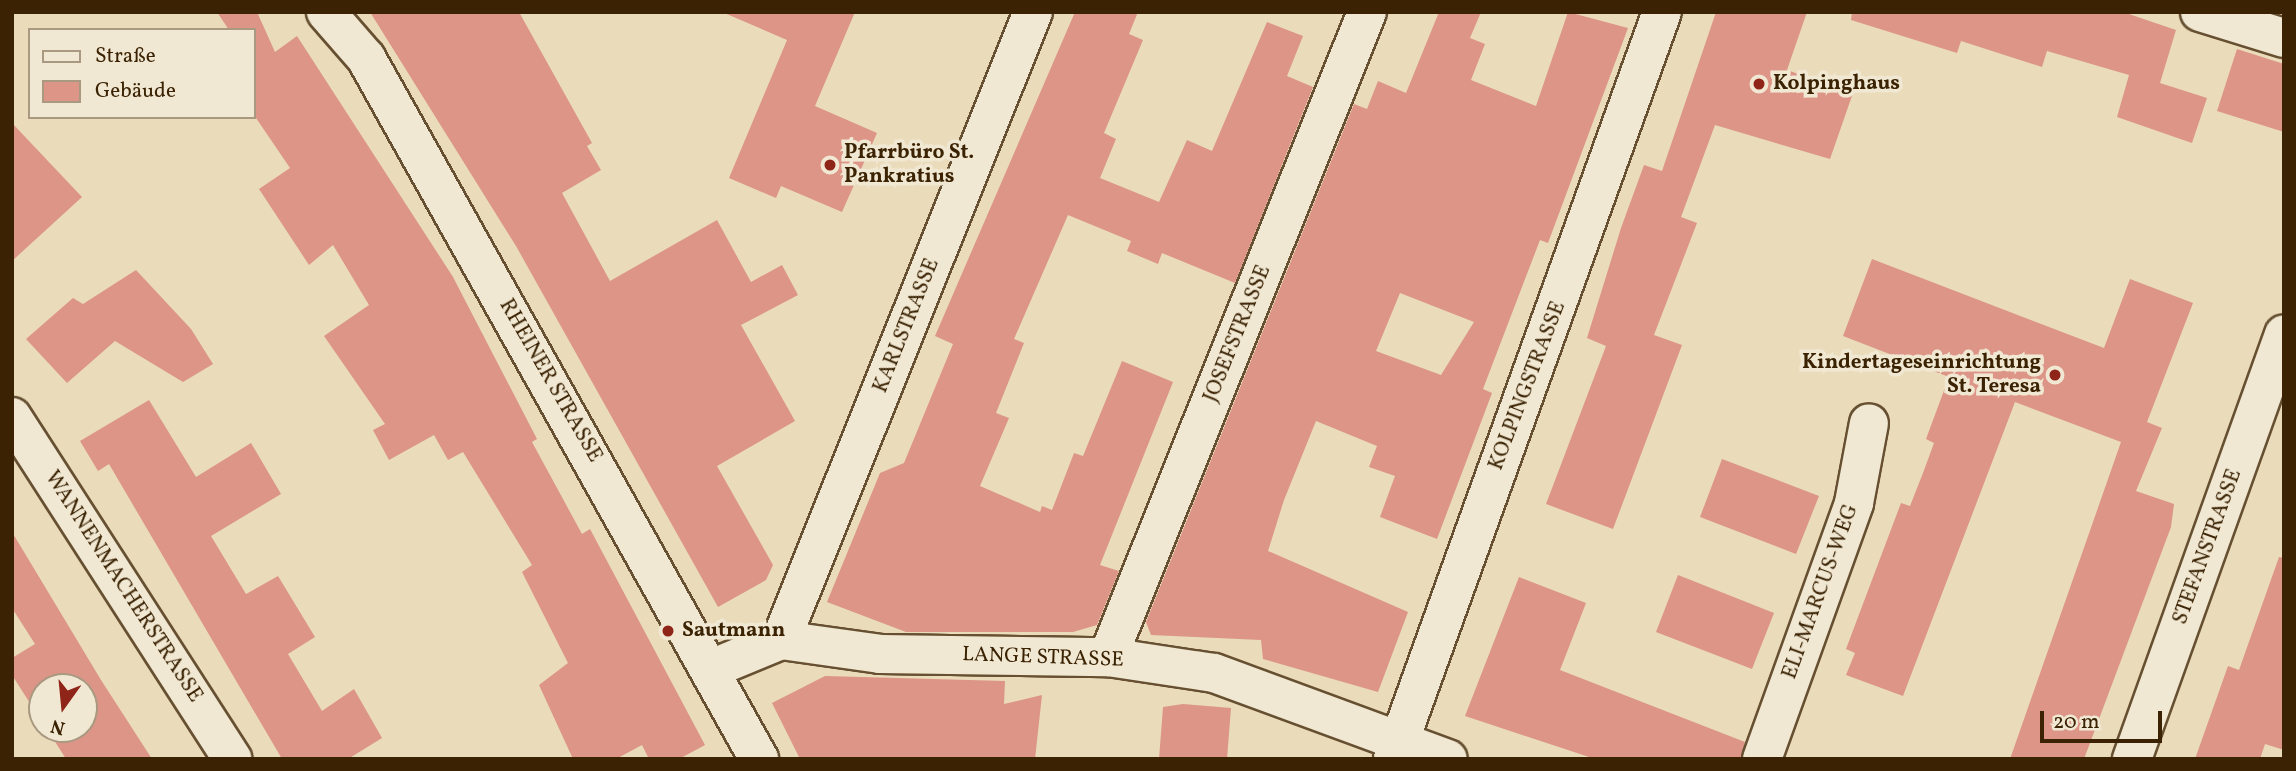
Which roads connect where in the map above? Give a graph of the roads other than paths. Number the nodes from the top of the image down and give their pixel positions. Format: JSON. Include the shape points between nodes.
{"nodes":[{"id":1,"x":326,"y":12,"type":"edge"},
{"id":2,"x":1034,"y":12,"type":"edge"},
{"id":3,"x":1367,"y":12,"type":"edge"},
{"id":4,"x":1662,"y":12,"type":"edge"},
{"id":5,"x":2200,"y":12,"type":"edge"},
{"id":6,"x":2284,"y":38,"type":"edge"},
{"id":7,"x":2284,"y":334,"type":"edge"},
{"id":8,"x":12,"y":417,"type":"edge"},
{"id":9,"x":1869,"y":422,"type":"dead end"},
{"id":10,"x":781,"y":640,"type":"junction"},
{"id":11,"x":1108,"y":657,"type":"junction"},
{"id":12,"x":711,"y":669,"type":"junction"},
{"id":13,"x":1395,"y":749,"type":"edge"},
{"id":14,"x":746,"y":755,"type":"edge"},
{"id":15,"x":232,"y":759,"type":"edge"},
{"id":16,"x":1448,"y":759,"type":"edge"},
{"id":17,"x":1762,"y":759,"type":"edge"},
{"id":18,"x":2132,"y":759,"type":"edge"}],
"edges":[{"from":1,"to":12,"type":"street","name":"RHEINER STRASSE","via":[[366,58]]},
{"from":2,"to":10,"type":"street","name":"KARLSTRASSE"},
{"from":3,"to":11,"type":"street","name":"JOSEFSTRASSE"},
{"from":4,"to":13,"type":"street","name":"KOLPINGSTRASSE"},
{"from":5,"to":6,"type":"street"},
{"from":7,"to":18,"type":"street","name":"STEFANSTRASSE"},
{"from":8,"to":15,"type":"street","name":"WANNENMACHERSTRASSE"},
{"from":9,"to":17,"type":"street","name":"ELI-MARCUS-WEG","via":[[1854,503]]},
{"from":10,"to":11,"type":"street","name":"LANGE STRASSE","via":[[880,654]]},
{"from":10,"to":12,"type":"street"},
{"from":11,"to":13,"type":"street","name":"LANGE STRASSE","via":[[1214,673]]},
{"from":12,"to":14,"type":"street","name":"RHEINER STRASSE"},
{"from":13,"to":16,"type":"street","name":"LANGE STRASSE"}]}
